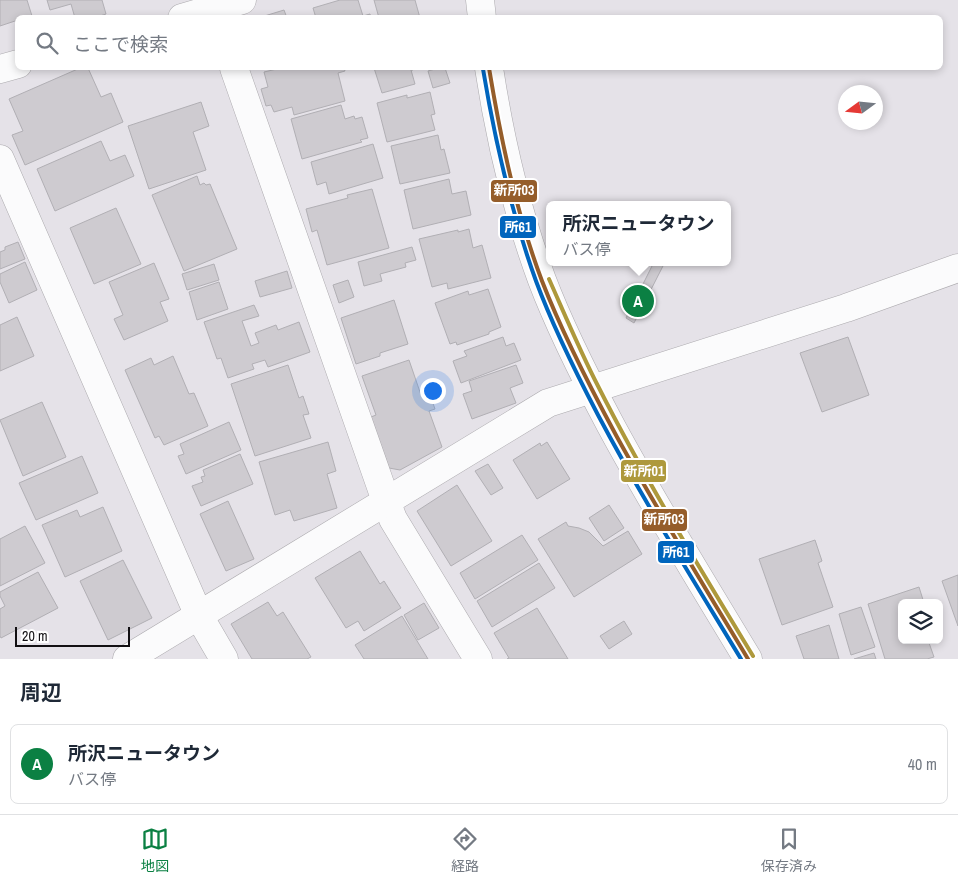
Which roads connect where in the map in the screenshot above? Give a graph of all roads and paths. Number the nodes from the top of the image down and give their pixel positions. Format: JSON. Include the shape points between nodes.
{"nodes":[{"id":1,"x":242,"y":0,"type":"edge"},
{"id":2,"x":480,"y":0,"type":"edge"},
{"id":3,"x":215,"y":13,"type":"edge"},
{"id":4,"x":202,"y":15,"type":"edge"},
{"id":5,"x":482,"y":15,"type":"edge"},
{"id":6,"x":15,"y":65,"type":"edge"},
{"id":7,"x":0,"y":69,"type":"edge"},
{"id":8,"x":235,"y":70,"type":"edge"},
{"id":9,"x":489,"y":70,"type":"edge"},
{"id":10,"x":0,"y":159,"type":"edge"},
{"id":11,"x":958,"y":268,"type":"edge"},
{"id":12,"x":592,"y":389,"type":"junction"},
{"id":13,"x":386,"y":501,"type":"junction"},
{"id":14,"x":199,"y":616,"type":"junction"},
{"id":15,"x":127,"y":659,"type":"edge"},
{"id":16,"x":224,"y":659,"type":"edge"},
{"id":17,"x":478,"y":659,"type":"edge"},
{"id":18,"x":748,"y":659,"type":"edge"}],
"edges":[{"from":1,"to":3,"type":"street"},
{"from":2,"to":5,"type":"street"},
{"from":3,"to":4,"type":"street"},
{"from":6,"to":7,"type":"street"},
{"from":8,"to":13,"type":"street"},
{"from":9,"to":12,"type":"street","via":[[507,163],[532,249],[550,298]]},
{"from":10,"to":14,"type":"street"},
{"from":11,"to":12,"type":"street","via":[[846,308]]},
{"from":12,"to":13,"type":"street","via":[[548,403]]},
{"from":12,"to":18,"type":"street","via":[[654,502]]},
{"from":13,"to":14,"type":"street"},
{"from":13,"to":17,"type":"street","via":[[393,519]]},
{"from":14,"to":15,"type":"street"},
{"from":14,"to":16,"type":"street"}]}
